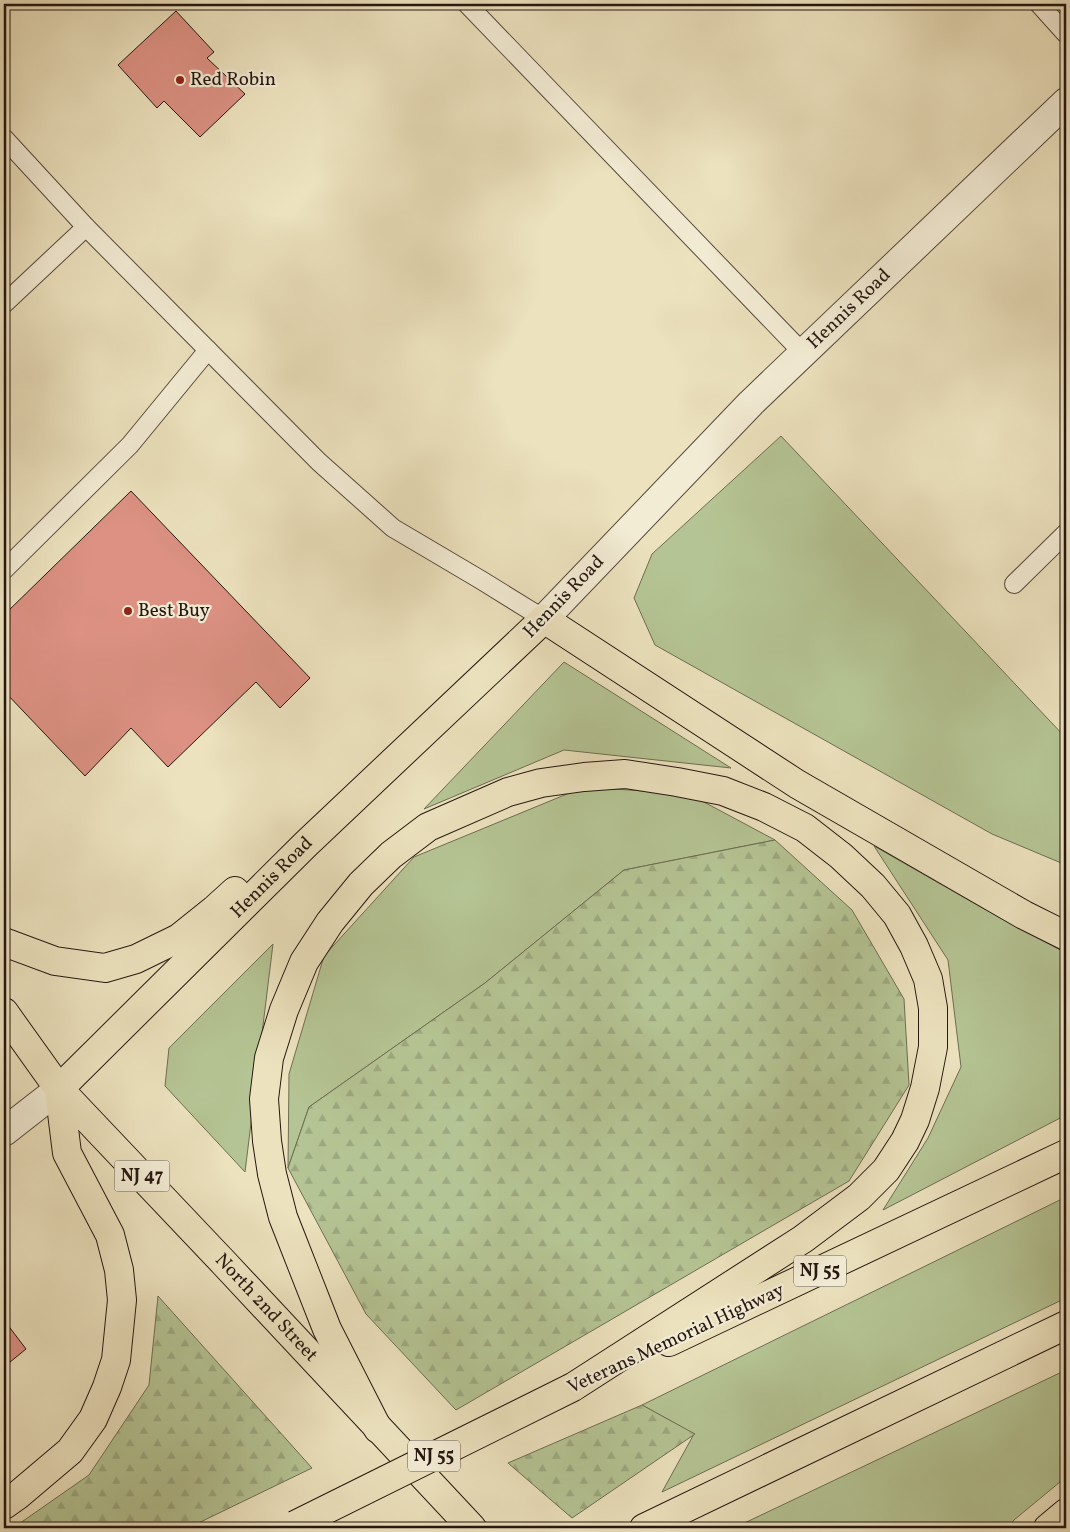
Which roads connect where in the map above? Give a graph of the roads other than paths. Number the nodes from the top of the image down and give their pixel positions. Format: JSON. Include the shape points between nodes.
{"nodes":[{"id":1,"x":467,"y":4,"type":"edge"},
{"id":2,"x":1039,"y":4,"type":"edge"},
{"id":3,"x":1066,"y":34,"type":"edge"},
{"id":4,"x":1066,"y":102,"type":"edge"},
{"id":5,"x":4,"y":138,"type":"edge"},
{"id":6,"x":86,"y":226,"type":"junction"},
{"id":7,"x":4,"y":304,"type":"edge"},
{"id":8,"x":208,"y":350,"type":"junction"},
{"id":9,"x":803,"y":354,"type":"junction"},
{"id":10,"x":1066,"y":533,"type":"edge"},
{"id":11,"x":4,"y":570,"type":"edge"},
{"id":12,"x":1014,"y":584,"type":"dead end"},
{"id":13,"x":544,"y":619,"type":"junction"},
{"id":14,"x":306,"y":844,"type":"junction"},
{"id":15,"x":1066,"y":936,"type":"edge"},
{"id":16,"x":4,"y":942,"type":"edge"},
{"id":17,"x":4,"y":1012,"type":"edge"},
{"id":18,"x":4,"y":1046,"type":"edge"},
{"id":19,"x":59,"y":1089,"type":"junction"},
{"id":20,"x":4,"y":1132,"type":"edge"},
{"id":21,"x":1066,"y":1154,"type":"edge"},
{"id":22,"x":1066,"y":1325,"type":"edge"},
{"id":23,"x":573,"y":1387,"type":"junction"},
{"id":24,"x":378,"y":1429,"type":"junction"},
{"id":25,"x":4,"y":1505,"type":"edge"},
{"id":26,"x":1066,"y":1513,"type":"edge"},
{"id":27,"x":291,"y":1526,"type":"edge"},
{"id":28,"x":649,"y":1526,"type":"edge"},
{"id":29,"x":472,"y":1528,"type":"edge"},
{"id":30,"x":1048,"y":1528,"type":"edge"}],
"edges":[{"from":1,"to":9,"type":"lane"},
{"from":2,"to":3,"type":"lane"},
{"from":4,"to":9,"type":"street","name":"Hennis Road"},
{"from":5,"to":6,"type":"lane"},
{"from":6,"to":7,"type":"lane"},
{"from":6,"to":8,"type":"lane"},
{"from":8,"to":11,"type":"lane","via":[[130,446]]},
{"from":8,"to":13,"type":"lane","via":[[319,462],[393,528]]},
{"from":9,"to":13,"type":"street","name":"Hennis Road","via":[[751,403]]},
{"from":10,"to":12,"type":"lane"},
{"from":13,"to":14,"type":"main road","name":"Hennis Road"},
{"from":13,"to":15,"type":"main road","via":[[797,784]]},
{"from":14,"to":16,"type":"main road","via":[[262,865],[179,938],[136,960],[104,968],[55,961]]},
{"from":14,"to":19,"type":"main road","name":"Hennis Road"},
{"from":17,"to":19,"type":"main road","number":"NJ 47"},
{"from":18,"to":19,"type":"main road","number":"NJ 47"},
{"from":19,"to":20,"type":"street"},
{"from":19,"to":24,"type":"main road","name":"North 2nd Street","number":"NJ 47"},
{"from":19,"to":25,"type":"main road","via":[[67,1153],[110,1235],[119,1270],[122,1300],[116,1360],[93,1419],[70,1451]]},
{"from":21,"to":23,"type":"main road","name":"Veterans Memorial Highway","number":"NJ 55"},
{"from":22,"to":28,"type":"main road"},
{"from":23,"to":24,"type":"main road","via":[[803,1239],[859,1197],[886,1170],[905,1141],[925,1088],[933,1047],[928,979],[897,915],[873,886],[841,856],[804,828],[723,790],[625,774],[584,776],[508,792],[428,827],[391,855],[361,884],[330,922],[304,962],[269,1058],[264,1099],[272,1174],[283,1218],[327,1329]]},
{"from":23,"to":27,"type":"main road","name":"Veterans Memorial Highway","number":"NJ 55","bridge":true},
{"from":24,"to":29,"type":"main road","name":"North 2nd Street","number":"NJ 47"},
{"from":26,"to":30,"type":"main road"}]}
